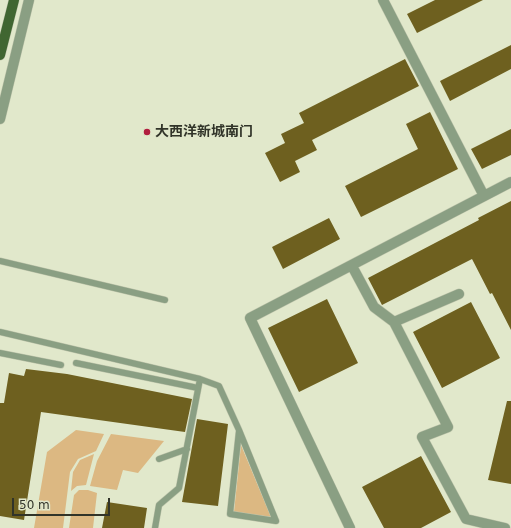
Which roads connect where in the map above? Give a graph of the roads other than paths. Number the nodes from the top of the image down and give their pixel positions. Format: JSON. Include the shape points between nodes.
{"nodes":[{"id":1,"x":14,"y":0,"type":"edge"},
{"id":2,"x":29,"y":0,"type":"edge"},
{"id":3,"x":383,"y":0,"type":"edge"},
{"id":4,"x":0,"y":55,"type":"edge"},
{"id":5,"x":0,"y":119,"type":"edge"},
{"id":6,"x":511,"y":182,"type":"edge"},
{"id":7,"x":484,"y":196,"type":"junction"},
{"id":8,"x":0,"y":261,"type":"edge"},
{"id":9,"x":352,"y":266,"type":"junction"},
{"id":10,"x":459,"y":294,"type":"dead end"},
{"id":11,"x":165,"y":300,"type":"dead end"},
{"id":12,"x":394,"y":322,"type":"junction"},
{"id":13,"x":0,"y":332,"type":"edge"},
{"id":14,"x":0,"y":353,"type":"edge"},
{"id":15,"x":76,"y":363,"type":"dead end"},
{"id":16,"x":61,"y":365,"type":"dead end"},
{"id":17,"x":200,"y":379,"type":"junction"},
{"id":18,"x":198,"y":388,"type":"junction"},
{"id":19,"x":239,"y":430,"type":"junction"},
{"id":20,"x":187,"y":448,"type":"junction"},
{"id":21,"x":159,"y":459,"type":"dead end"},
{"id":22,"x":485,"y":526,"type":"edge"},
{"id":23,"x":155,"y":528,"type":"edge"},
{"id":24,"x":350,"y":528,"type":"edge"},
{"id":25,"x":505,"y":528,"type":"edge"}],
"edges":[{"from":1,"to":4,"type":"main road"},
{"from":2,"to":5,"type":"street"},
{"from":3,"to":7,"type":"street"},
{"from":6,"to":7,"type":"street"},
{"from":7,"to":9,"type":"street"},
{"from":8,"to":11,"type":"lane"},
{"from":9,"to":12,"type":"street","via":[[374,307]]},
{"from":9,"to":24,"type":"street","via":[[250,318]]},
{"from":10,"to":12,"type":"street"},
{"from":12,"to":22,"type":"street","via":[[448,427],[422,437],[466,519]]},
{"from":13,"to":17,"type":"lane"},
{"from":14,"to":16,"type":"lane"},
{"from":15,"to":18,"type":"lane"},
{"from":17,"to":18,"type":"lane"},
{"from":17,"to":19,"type":"lane","via":[[219,386]]},
{"from":18,"to":20,"type":"lane"},
{"from":19,"to":19,"type":"lane","via":[[254,465],[276,521],[230,514]]},
{"from":20,"to":21,"type":"lane"},
{"from":20,"to":23,"type":"lane","via":[[179,488],[159,505]]},
{"from":22,"to":25,"type":"street"}]}
